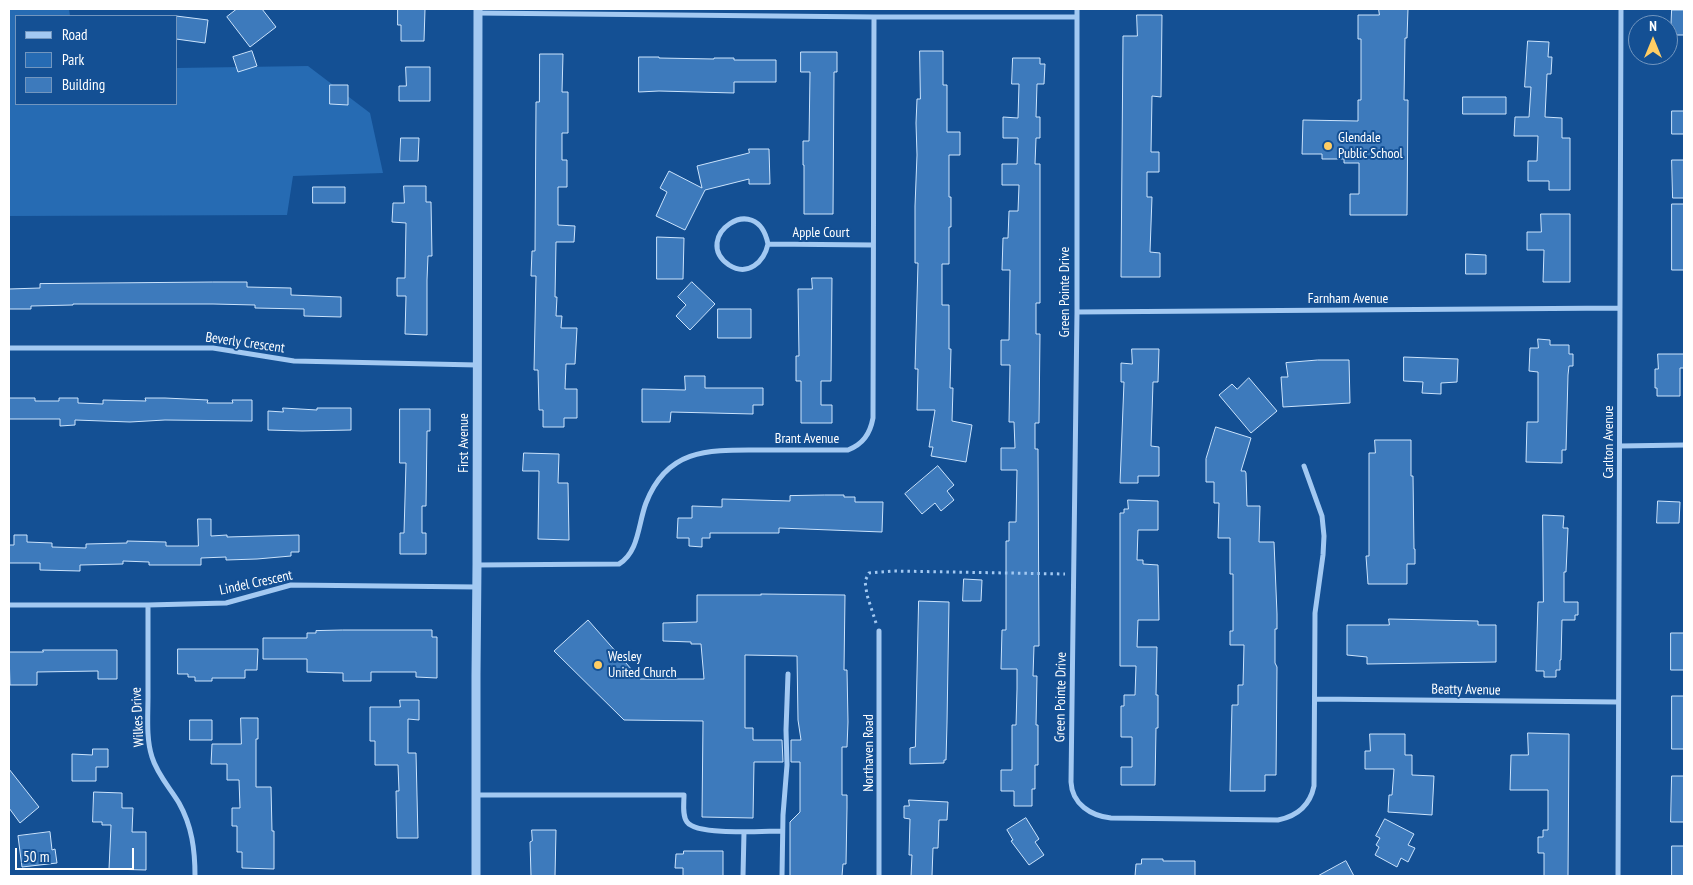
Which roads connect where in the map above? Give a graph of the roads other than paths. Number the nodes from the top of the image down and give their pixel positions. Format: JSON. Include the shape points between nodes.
{"nodes":[{"id":1,"x":1077,"y":9,"type":"edge"},
{"id":2,"x":1621,"y":9,"type":"edge"},
{"id":3,"x":478,"y":11,"type":"edge"},
{"id":4,"x":874,"y":17,"type":"junction"},
{"id":5,"x":1076,"y":17,"type":"junction"},
{"id":6,"x":768,"y":244,"type":"junction"},
{"id":7,"x":873,"y":245,"type":"junction"},
{"id":8,"x":1620,"y":308,"type":"junction"},
{"id":9,"x":1077,"y":312,"type":"junction"},
{"id":10,"x":9,"y":348,"type":"edge"},
{"id":11,"x":477,"y":365,"type":"junction"},
{"id":12,"x":1684,"y":445,"type":"edge"},
{"id":13,"x":1620,"y":446,"type":"junction"},
{"id":14,"x":1304,"y":466,"type":"dead end"},
{"id":15,"x":477,"y":565,"type":"junction"},
{"id":16,"x":477,"y":587,"type":"junction"},
{"id":17,"x":9,"y":605,"type":"edge"},
{"id":18,"x":148,"y":605,"type":"junction"},
{"id":19,"x":879,"y":631,"type":"road end"},
{"id":20,"x":788,"y":674,"type":"dead end"},
{"id":21,"x":1314,"y":699,"type":"junction"},
{"id":22,"x":1618,"y":702,"type":"junction"},
{"id":23,"x":476,"y":794,"type":"junction"},
{"id":24,"x":782,"y":831,"type":"junction"},
{"id":25,"x":744,"y":832,"type":"junction"},
{"id":26,"x":195,"y":876,"type":"edge"},
{"id":27,"x":476,"y":876,"type":"edge"},
{"id":28,"x":743,"y":876,"type":"edge"},
{"id":29,"x":782,"y":876,"type":"edge"},
{"id":30,"x":879,"y":876,"type":"edge"},
{"id":31,"x":1618,"y":876,"type":"edge"}],
"edges":[{"from":1,"to":5,"type":"street","name":"Green Pointe Drive"},
{"from":2,"to":8,"type":"street","name":"Carlton Avenue"},
{"from":3,"to":4,"type":"street"},
{"from":3,"to":11,"type":"street","name":"First Avenue"},
{"from":4,"to":5,"type":"street"},
{"from":4,"to":7,"type":"street","name":"Brant Avenue"},
{"from":5,"to":9,"type":"street","name":"Green Pointe Drive"},
{"from":6,"to":6,"type":"street","via":[[761,262],[743,269],[725,262],[718,244],[725,226],[743,218],[761,226]]},
{"from":6,"to":7,"type":"street","name":"Apple Court"},
{"from":7,"to":15,"type":"street","name":"Brant Avenue","via":[[873,418],[869,433],[860,444],[848,450],[713,450],[688,457],[657,481],[645,504],[630,554],[619,564]]},
{"from":8,"to":9,"type":"street","name":"Farnham Avenue"},
{"from":8,"to":13,"type":"street","name":"Carlton Avenue"},
{"from":9,"to":21,"type":"street","name":"Green Pointe Drive","via":[[1071,788],[1081,805],[1092,813],[1111,818],[1278,820],[1292,816],[1309,802],[1314,786]]},
{"from":10,"to":11,"type":"street","name":"Beverly Crescent","via":[[213,348],[294,361]]},
{"from":11,"to":15,"type":"street","name":"First Avenue"},
{"from":12,"to":13,"type":"street"},
{"from":13,"to":22,"type":"street","name":"Carlton Avenue"},
{"from":14,"to":21,"type":"street","name":"Green Pointe Drive","via":[[1320,510],[1324,536],[1315,613]]},
{"from":15,"to":16,"type":"street","name":"First Avenue"},
{"from":16,"to":18,"type":"street","name":"Lindel Crescent","via":[[291,585],[226,603]]},
{"from":16,"to":23,"type":"street","name":"First Avenue"},
{"from":17,"to":18,"type":"street","name":"Lindel Crescent"},
{"from":18,"to":26,"type":"street","name":"Wilkes Drive","via":[[148,729],[152,757],[188,822]]},
{"from":19,"to":30,"type":"street","name":"Northaven Road"},
{"from":20,"to":24,"type":"street"},
{"from":21,"to":22,"type":"street","name":"Beatty Avenue"},
{"from":22,"to":31,"type":"street","name":"Carlton Avenue"},
{"from":23,"to":25,"type":"street","via":[[684,795],[685,819],[691,827]]},
{"from":23,"to":27,"type":"street","name":"First Avenue"},
{"from":24,"to":25,"type":"street"},
{"from":24,"to":29,"type":"street"},
{"from":25,"to":28,"type":"street"}]}
